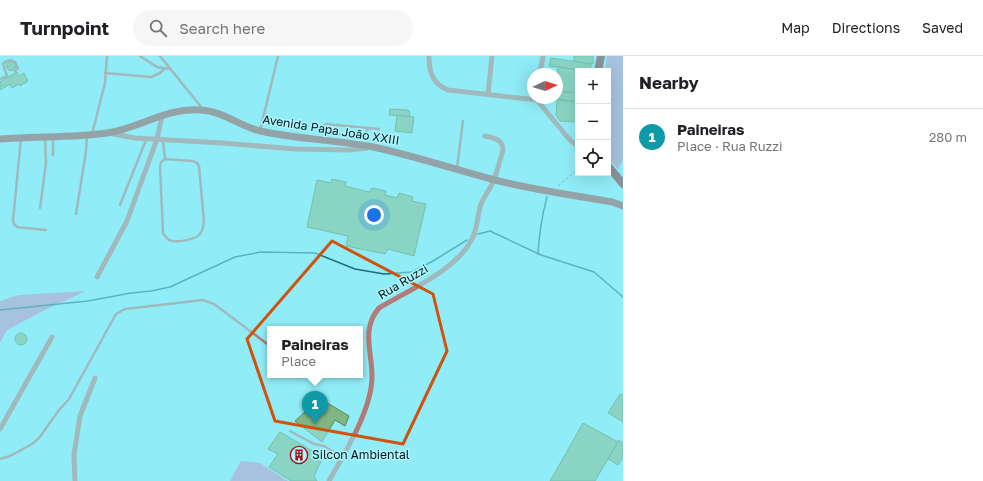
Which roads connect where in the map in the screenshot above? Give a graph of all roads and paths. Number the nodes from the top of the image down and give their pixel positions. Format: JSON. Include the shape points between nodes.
{"nodes":[{"id":1,"x":107,"y":56,"type":"edge"},
{"id":2,"x":140,"y":56,"type":"edge"},
{"id":3,"x":160,"y":56,"type":"edge"},
{"id":4,"x":278,"y":56,"type":"edge"},
{"id":5,"x":429,"y":56,"type":"edge"},
{"id":6,"x":492,"y":56,"type":"edge"},
{"id":7,"x":543,"y":56,"type":"edge"},
{"id":8,"x":601,"y":56,"type":"edge"},
{"id":9,"x":541,"y":68,"type":"edge"},
{"id":10,"x":599,"y":68,"type":"edge"},
{"id":11,"x":164,"y":69,"type":"junction"},
{"id":12,"x":171,"y":69,"type":"junction"},
{"id":13,"x":15,"y":71,"type":"dead end"},
{"id":14,"x":106,"y":73,"type":"junction"},
{"id":15,"x":0,"y":79,"type":"edge"},
{"id":16,"x":488,"y":94,"type":"junction"},
{"id":17,"x":527,"y":98,"type":"edge"},
{"id":18,"x":541,"y":104,"type":"edge"},
{"id":19,"x":203,"y":110,"type":"junction"},
{"id":20,"x":162,"y":116,"type":"junction"},
{"id":21,"x":462,"y":121,"type":"dead end"},
{"id":22,"x":368,"y":128,"type":"junction"},
{"id":23,"x":379,"y":129,"type":"dead end"},
{"id":24,"x":260,"y":131,"type":"junction"},
{"id":25,"x":108,"y":133,"type":"junction"},
{"id":26,"x":90,"y":134,"type":"junction"},
{"id":27,"x":49,"y":136,"type":"junction"},
{"id":28,"x":485,"y":136,"type":"dead end"},
{"id":29,"x":21,"y":138,"type":"junction"},
{"id":30,"x":0,"y":139,"type":"edge"},
{"id":31,"x":146,"y":139,"type":"junction"},
{"id":32,"x":160,"y":140,"type":"junction"},
{"id":33,"x":575,"y":144,"type":"edge"},
{"id":34,"x":372,"y":147,"type":"junction"},
{"id":35,"x":53,"y":155,"type":"dead end"},
{"id":36,"x":165,"y":159,"type":"junction"},
{"id":37,"x":456,"y":168,"type":"junction"},
{"id":38,"x":611,"y":169,"type":"edge"},
{"id":39,"x":575,"y":171,"type":"edge"},
{"id":40,"x":494,"y":180,"type":"junction"},
{"id":41,"x":621,"y":180,"type":"edge"},
{"id":42,"x":551,"y":191,"type":"junction"},
{"id":43,"x":623,"y":201,"type":"edge"},
{"id":44,"x":612,"y":202,"type":"junction"},
{"id":45,"x":120,"y":205,"type":"dead end"},
{"id":46,"x":623,"y":206,"type":"edge"},
{"id":47,"x":40,"y":208,"type":"dead end"},
{"id":48,"x":76,"y":214,"type":"dead end"},
{"id":49,"x":46,"y":230,"type":"dead end"},
{"id":50,"x":97,"y":277,"type":"dead end"},
{"id":51,"x":52,"y":337,"type":"dead end"},
{"id":52,"x":267,"y":344,"type":"edge"},
{"id":53,"x":95,"y":378,"type":"dead end"},
{"id":54,"x":0,"y":429,"type":"edge"},
{"id":55,"x":290,"y":432,"type":"dead end"},
{"id":56,"x":342,"y":457,"type":"junction"},
{"id":57,"x":0,"y":459,"type":"edge"},
{"id":58,"x":75,"y":481,"type":"edge"},
{"id":59,"x":329,"y":481,"type":"edge"}],
"edges":[{"from":1,"to":14,"type":"lane"},
{"from":2,"to":11,"type":"lane","via":[[152,65]]},
{"from":3,"to":12,"type":"lane"},
{"from":4,"to":24,"type":"lane"},
{"from":5,"to":16,"type":"street","via":[[431,74],[441,87]]},
{"from":6,"to":16,"type":"street"},
{"from":7,"to":9,"type":"street"},
{"from":8,"to":10,"type":"main road"},
{"from":11,"to":12,"type":"lane"},
{"from":11,"to":14,"type":"lane","via":[[151,77]]},
{"from":12,"to":19,"type":"lane"},
{"from":13,"to":15,"type":"lane","via":[[18,68],[15,62],[5,62],[3,64],[7,73]]},
{"from":14,"to":26,"type":"lane"},
{"from":16,"to":17,"type":"street"},
{"from":18,"to":33,"type":"street"},
{"from":19,"to":20,"type":"street","name":"Avenida Papa João XXIII","via":[[175,111]]},
{"from":19,"to":24,"type":"street","name":"Avenida Papa João XXIII"},
{"from":20,"to":25,"type":"street","name":"Avenida Papa João XXIII"},
{"from":20,"to":32,"type":"street"},
{"from":21,"to":37,"type":"lane"},
{"from":22,"to":22,"type":"lane","via":[[326,124],[322,127],[326,132],[361,137],[366,135]]},
{"from":22,"to":23,"type":"lane"},
{"from":24,"to":34,"type":"street","name":"Avenida Papa João XXIII"},
{"from":25,"to":26,"type":"street","name":"Avenida Papa João XXIII"},
{"from":25,"to":31,"type":"street"},
{"from":26,"to":27,"type":"street","name":"Avenida Papa João XXIII"},
{"from":26,"to":48,"type":"lane"},
{"from":27,"to":29,"type":"street","name":"Avenida Papa João XXIII"},
{"from":27,"to":35,"type":"lane"},
{"from":27,"to":47,"type":"lane"},
{"from":28,"to":40,"type":"street","name":"Rua Ruzzi","via":[[500,140],[503,145]]},
{"from":29,"to":30,"type":"street","name":"Avenida Papa João XXIII"},
{"from":29,"to":49,"type":"lane","via":[[13,221],[17,227]]},
{"from":31,"to":32,"type":"street"},
{"from":31,"to":45,"type":"lane"},
{"from":32,"to":34,"type":"street","via":[[296,149],[349,150]]},
{"from":32,"to":36,"type":"lane"},
{"from":32,"to":50,"type":"street","via":[[127,221]]},
{"from":34,"to":37,"type":"street","name":"Avenida Papa João XXIII"},
{"from":36,"to":36,"type":"lane","via":[[193,161],[199,166],[204,222],[203,230],[195,238],[172,241],[163,233],[160,166]]},
{"from":37,"to":40,"type":"street","name":"Avenida Papa João XXIII"},
{"from":38,"to":41,"type":"main road"},
{"from":39,"to":42,"type":"path"},
{"from":40,"to":42,"type":"street","name":"Avenida Papa João XXIII"},
{"from":40,"to":56,"type":"street","name":"Rua Ruzzi","via":[[481,205],[477,226],[464,252],[429,279],[375,312],[368,333],[371,392],[355,435]]},
{"from":42,"to":44,"type":"street","name":"Avenida Papa João XXIII"},
{"from":43,"to":44,"type":"street","name":"Avenida Papa João XXIII"},
{"from":44,"to":46,"type":"street","name":"Avenida Papa João XXIII"},
{"from":51,"to":54,"type":"street"},
{"from":52,"to":57,"type":"lane","via":[[214,304],[203,300],[120,310],[69,399],[39,438],[10,456]]},
{"from":53,"to":58,"type":"street","via":[[80,416],[74,455]]},
{"from":55,"to":56,"type":"lane","via":[[324,446]]},
{"from":56,"to":59,"type":"street","name":"Rua Ruzzi"}]}
